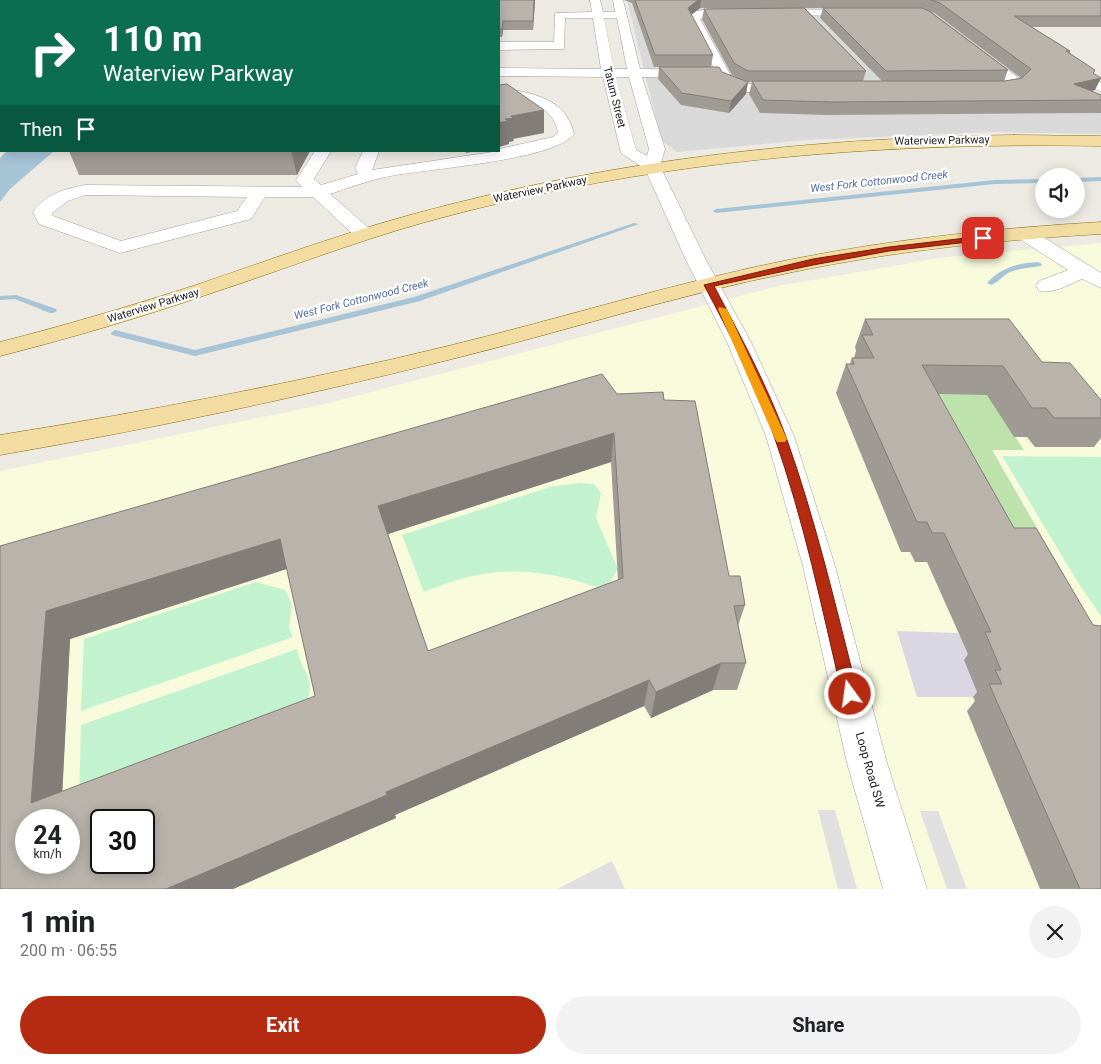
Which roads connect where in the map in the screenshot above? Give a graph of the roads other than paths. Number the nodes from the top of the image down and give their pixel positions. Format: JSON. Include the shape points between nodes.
{"nodes":[{"id":1,"x":595,"y":0,"type":"edge"},
{"id":2,"x":618,"y":0,"type":"edge"},
{"id":3,"x":806,"y":12,"type":"junction"},
{"id":4,"x":598,"y":15,"type":"junction"},
{"id":5,"x":621,"y":15,"type":"junction"},
{"id":6,"x":819,"y":26,"type":"edge"},
{"id":7,"x":500,"y":46,"type":"edge"},
{"id":8,"x":500,"y":64,"type":"edge"},
{"id":9,"x":607,"y":68,"type":"junction"},
{"id":10,"x":633,"y":68,"type":"junction"},
{"id":11,"x":720,"y":69,"type":"junction"},
{"id":12,"x":500,"y":72,"type":"edge"},
{"id":13,"x":864,"y":74,"type":"edge"},
{"id":14,"x":878,"y":88,"type":"junction"},
{"id":15,"x":500,"y":92,"type":"edge"},
{"id":16,"x":1101,"y":141,"type":"edge"},
{"id":17,"x":322,"y":152,"type":"edge"},
{"id":18,"x":371,"y":152,"type":"edge"},
{"id":19,"x":652,"y":166,"type":"junction"},
{"id":20,"x":368,"y":176,"type":"junction"},
{"id":21,"x":259,"y":192,"type":"junction"},
{"id":22,"x":318,"y":192,"type":"junction"},
{"id":23,"x":1101,"y":228,"type":"edge"},
{"id":24,"x":364,"y":234,"type":"junction"},
{"id":25,"x":1025,"y":234,"type":"junction"},
{"id":26,"x":1083,"y":271,"type":"junction"},
{"id":27,"x":1101,"y":282,"type":"edge"},
{"id":28,"x":709,"y":285,"type":"junction"},
{"id":29,"x":1047,"y":286,"type":"dead end"},
{"id":30,"x":0,"y":349,"type":"edge"},
{"id":31,"x":0,"y":445,"type":"edge"},
{"id":32,"x":905,"y":889,"type":"edge"}],
"edges":[{"from":1,"to":4,"type":"street","name":"Tatum Street"},
{"from":2,"to":5,"type":"street","name":"Tatum Street"},
{"from":3,"to":6,"type":"street"},
{"from":3,"to":11,"type":"street","via":[[712,12],[696,15],[694,18]]},
{"from":3,"to":14,"type":"street","via":[[917,13],[931,17],[1017,82],[1000,88]]},
{"from":4,"to":5,"type":"street"},
{"from":4,"to":7,"type":"street","via":[[559,15],[560,46]]},
{"from":4,"to":9,"type":"street","name":"Tatum Street"},
{"from":5,"to":10,"type":"street","name":"Tatum Street"},
{"from":8,"to":9,"type":"street"},
{"from":9,"to":10,"type":"street"},
{"from":9,"to":12,"type":"street"},
{"from":9,"to":19,"type":"street","name":"Tatum Street","via":[[629,153]]},
{"from":10,"to":11,"type":"street"},
{"from":10,"to":19,"type":"street","name":"Tatum Street","via":[[642,108],[657,149]]},
{"from":11,"to":14,"type":"street","via":[[728,82],[738,87]]},
{"from":13,"to":14,"type":"street"},
{"from":15,"to":20,"type":"street","via":[[532,98],[547,105],[562,119],[566,134],[559,140],[532,148]]},
{"from":16,"to":19,"type":"main road","name":"Waterview Parkway","via":[[989,139],[890,142],[765,152]]},
{"from":17,"to":22,"type":"street","via":[[305,180]]},
{"from":18,"to":20,"type":"street","via":[[363,168]]},
{"from":19,"to":24,"type":"main road","name":"Waterview Parkway","via":[[503,196]]},
{"from":19,"to":28,"type":"street"},
{"from":20,"to":22,"type":"street"},
{"from":21,"to":21,"type":"street","via":[[85,190],[66,194],[51,202],[42,212],[46,220],[120,247],[244,215]]},
{"from":21,"to":22,"type":"street"},
{"from":22,"to":24,"type":"street"},
{"from":23,"to":25,"type":"main road"},
{"from":24,"to":30,"type":"main road","name":"Waterview Parkway","via":[[152,306]]},
{"from":25,"to":26,"type":"street"},
{"from":25,"to":28,"type":"main road","via":[[889,249]]},
{"from":26,"to":27,"type":"street"},
{"from":26,"to":29,"type":"street"},
{"from":28,"to":31,"type":"main road","via":[[303,387]]},
{"from":28,"to":32,"type":"street","name":"Loop Road SW","via":[[739,342],[780,436],[819,566],[866,763]]}]}
